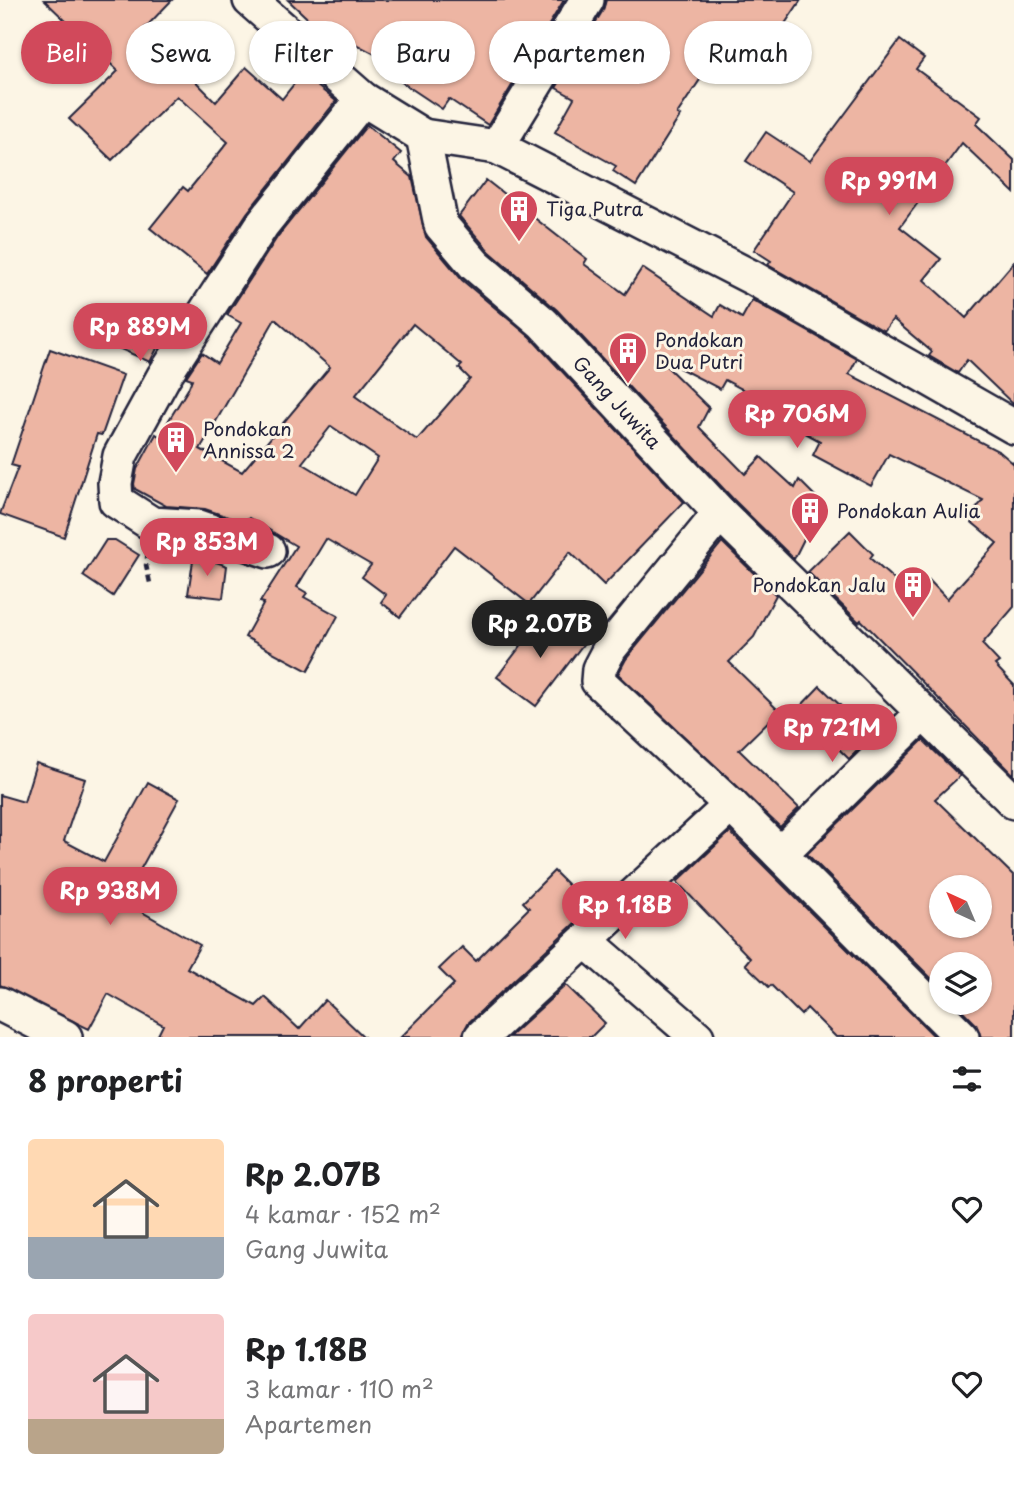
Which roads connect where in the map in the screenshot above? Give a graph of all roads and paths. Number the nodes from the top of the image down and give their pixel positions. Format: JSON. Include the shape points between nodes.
{"nodes":[{"id":1,"x":250,"y":0,"type":"edge"},
{"id":2,"x":587,"y":0,"type":"edge"},
{"id":3,"x":363,"y":99,"type":"junction"},
{"id":4,"x":423,"y":136,"type":"junction"},
{"id":5,"x":497,"y":147,"type":"junction"},
{"id":6,"x":1014,"y":427,"type":"edge"},
{"id":7,"x":720,"y":513,"type":"junction"},
{"id":8,"x":268,"y":551,"type":"dead end"},
{"id":9,"x":923,"y":713,"type":"junction"},
{"id":10,"x":1014,"y":802,"type":"edge"},
{"id":11,"x":731,"y":805,"type":"junction"},
{"id":12,"x":780,"y":854,"type":"junction"},
{"id":13,"x":586,"y":941,"type":"junction"},
{"id":14,"x":0,"y":1003,"type":"edge"},
{"id":15,"x":65,"y":1037,"type":"edge"},
{"id":16,"x":481,"y":1037,"type":"edge"},
{"id":17,"x":697,"y":1037,"type":"edge"},
{"id":18,"x":961,"y":1037,"type":"edge"}],
"edges":[{"from":1,"to":3,"type":"street"},
{"from":2,"to":5,"type":"street"},
{"from":3,"to":4,"type":"street"},
{"from":3,"to":8,"type":"street","via":[[262,225],[164,376],[120,456],[116,500],[152,524],[199,527]]},
{"from":4,"to":5,"type":"street"},
{"from":4,"to":7,"type":"street","name":"Gang Juwita","via":[[441,225],[475,265],[543,323]]},
{"from":5,"to":6,"type":"street","via":[[753,278]]},
{"from":7,"to":9,"type":"street","name":"Gang Juwita"},
{"from":7,"to":11,"type":"street","via":[[610,648],[597,676]]},
{"from":9,"to":10,"type":"street","name":"Gang Juwita"},
{"from":9,"to":12,"type":"street"},
{"from":11,"to":12,"type":"street"},
{"from":11,"to":13,"type":"street"},
{"from":12,"to":18,"type":"street"},
{"from":13,"to":16,"type":"street"},
{"from":13,"to":17,"type":"street"},
{"from":14,"to":15,"type":"street"}]}
